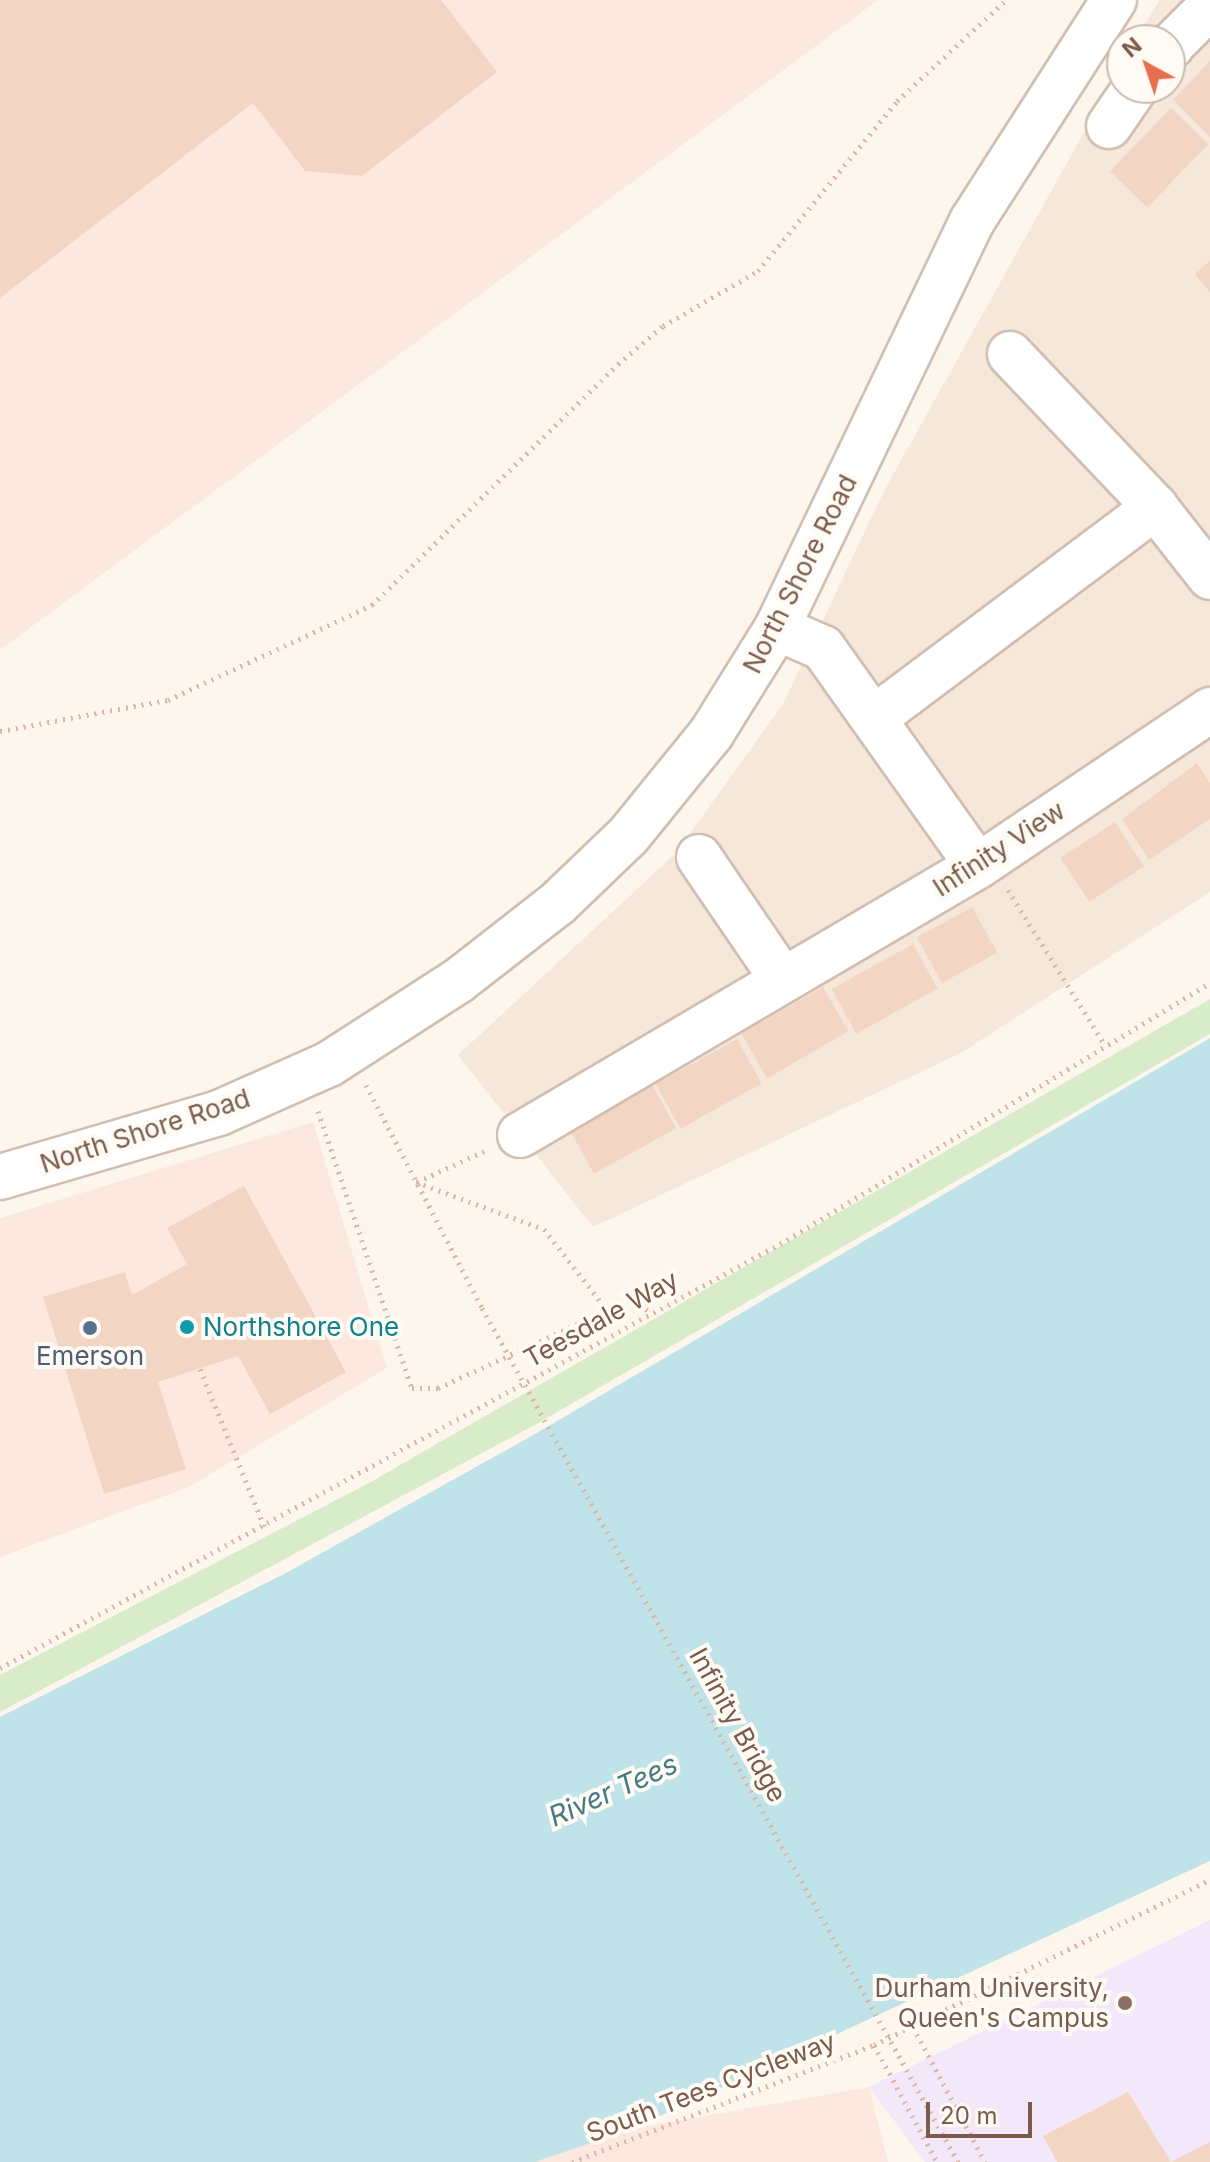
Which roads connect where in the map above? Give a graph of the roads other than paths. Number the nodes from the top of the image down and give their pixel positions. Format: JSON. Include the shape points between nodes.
{"nodes":[{"id":1,"x":1114,"y":0,"type":"edge"},
{"id":2,"x":1210,"y":6,"type":"edge"},
{"id":3,"x":1186,"y":31,"type":"edge"},
{"id":4,"x":1124,"y":104,"type":"edge"},
{"id":5,"x":1109,"y":126,"type":"dead end"},
{"id":6,"x":1010,"y":354,"type":"dead end"},
{"id":7,"x":1155,"y":507,"type":"junction"},
{"id":8,"x":1210,"y":577,"type":"edge"},
{"id":9,"x":777,"y":628,"type":"junction"},
{"id":10,"x":1210,"y":710,"type":"edge"},
{"id":11,"x":877,"y":716,"type":"junction"},
{"id":12,"x":699,"y":857,"type":"dead end"},
{"id":13,"x":983,"y":862,"type":"junction"},
{"id":14,"x":783,"y":980,"type":"junction"},
{"id":15,"x":520,"y":1135,"type":"road end"},
{"id":16,"x":0,"y":1177,"type":"edge"}],
"edges":[{"from":1,"to":9,"type":"street","name":"North Shore Road","via":[[972,221]]},
{"from":2,"to":3,"type":"street"},
{"from":4,"to":5,"type":"street"},
{"from":6,"to":7,"type":"street"},
{"from":7,"to":8,"type":"street"},
{"from":7,"to":11,"type":"street"},
{"from":9,"to":11,"type":"street","via":[[823,648]]},
{"from":9,"to":16,"type":"street","name":"North Shore Road","via":[[711,734],[628,836],[557,904],[458,981],[350,1051],[219,1113]]},
{"from":10,"to":13,"type":"street","name":"Infinity View"},
{"from":11,"to":13,"type":"street"},
{"from":12,"to":14,"type":"street"},
{"from":13,"to":14,"type":"street","name":"Infinity View"},
{"from":14,"to":15,"type":"street","name":"Infinity View"}]}
